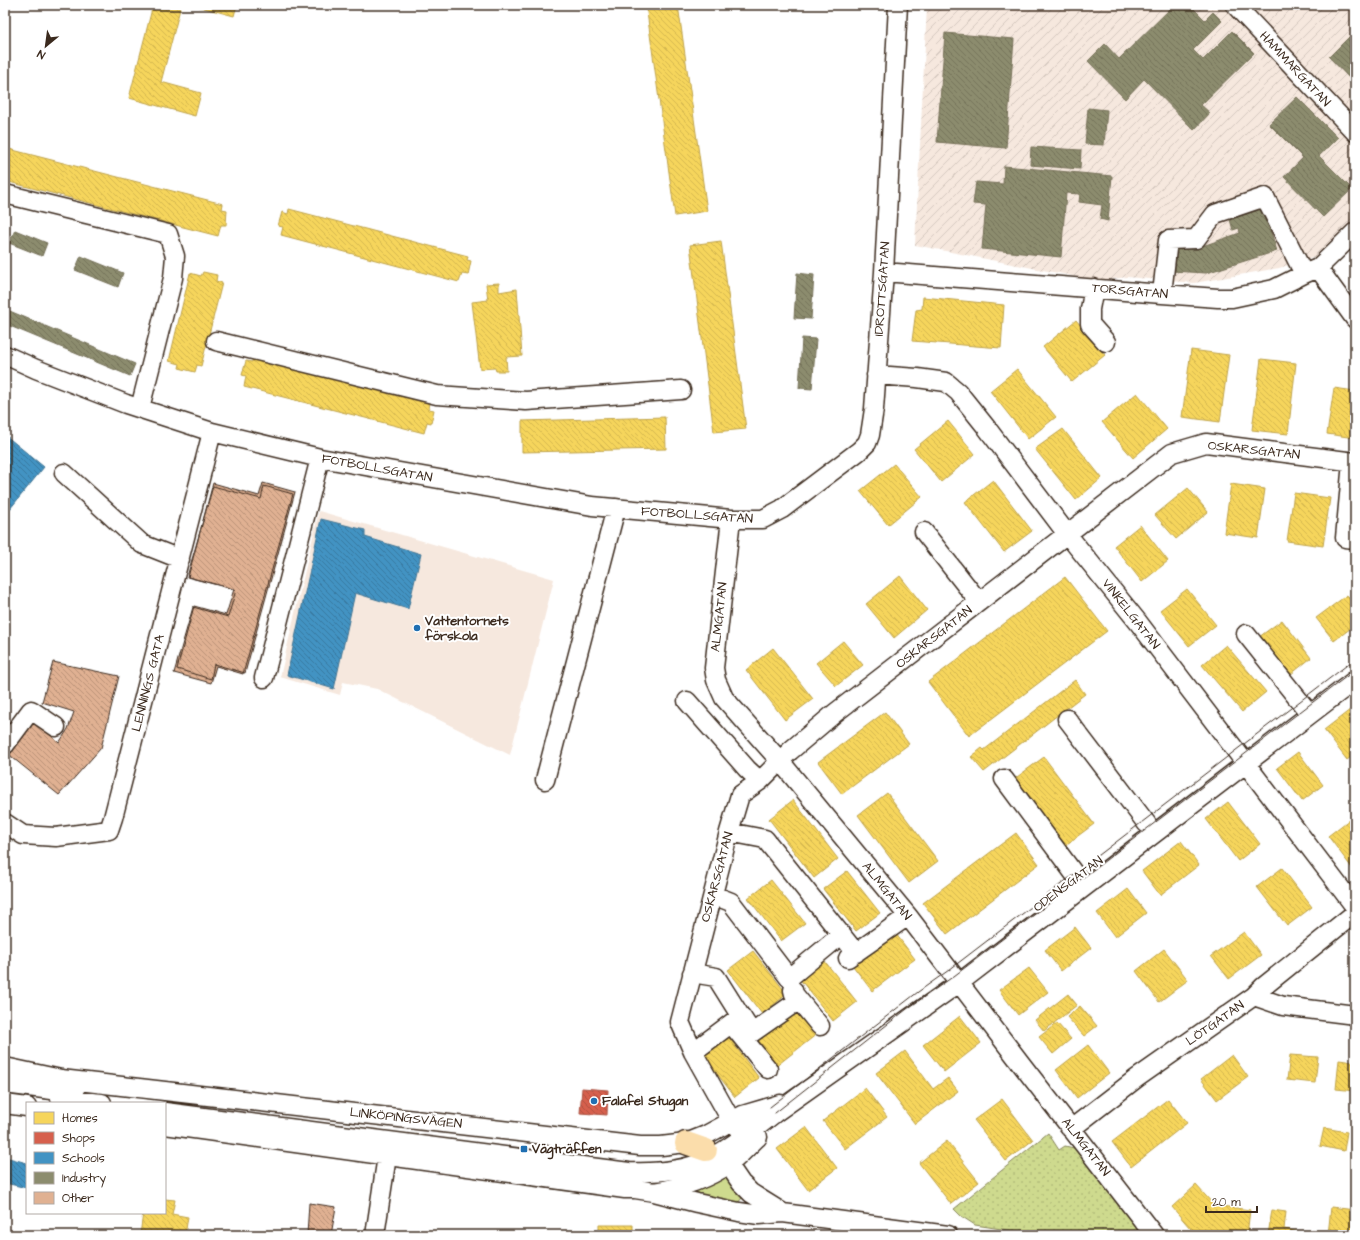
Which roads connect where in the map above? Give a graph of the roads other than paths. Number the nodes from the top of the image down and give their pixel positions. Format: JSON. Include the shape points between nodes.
{"nodes":[{"id":1,"x":898,"y":5,"type":"edge"},
{"id":2,"x":1235,"y":5,"type":"edge"},
{"id":3,"x":1355,"y":132,"type":"edge"},
{"id":4,"x":5,"y":194,"type":"edge"},
{"id":5,"x":1355,"y":232,"type":"edge"},
{"id":6,"x":1311,"y":271,"type":"junction"},
{"id":7,"x":884,"y":272,"type":"junction"},
{"id":8,"x":1094,"y":288,"type":"junction"},
{"id":9,"x":1162,"y":294,"type":"junction"},
{"id":10,"x":1355,"y":319,"type":"edge"},
{"id":11,"x":216,"y":341,"type":"dead end"},
{"id":12,"x":1106,"y":342,"type":"dead end"},
{"id":13,"x":5,"y":355,"type":"edge"},
{"id":14,"x":876,"y":375,"type":"junction"},
{"id":15,"x":681,"y":390,"type":"dead end"},
{"id":16,"x":140,"y":408,"type":"junction"},
{"id":17,"x":212,"y":432,"type":"junction"},
{"id":18,"x":320,"y":458,"type":"junction"},
{"id":19,"x":1353,"y":462,"type":"edge"},
{"id":20,"x":64,"y":473,"type":"dead end"},
{"id":21,"x":616,"y":508,"type":"junction"},
{"id":22,"x":731,"y":519,"type":"junction"},
{"id":23,"x":763,"y":519,"type":"joint"},
{"id":24,"x":924,"y":532,"type":"dead end"},
{"id":25,"x":1067,"y":534,"type":"junction"},
{"id":26,"x":1355,"y":539,"type":"edge"},
{"id":27,"x":180,"y":559,"type":"junction"},
{"id":28,"x":979,"y":602,"type":"junction"},
{"id":29,"x":1246,"y":634,"type":"dead end"},
{"id":30,"x":1355,"y":665,"type":"edge"},
{"id":31,"x":264,"y":678,"type":"dead end"},
{"id":32,"x":1355,"y":680,"type":"edge"},
{"id":33,"x":687,"y":701,"type":"dead end"},
{"id":34,"x":1306,"y":710,"type":"junction"},
{"id":35,"x":1067,"y":719,"type":"dead end"},
{"id":36,"x":56,"y":727,"type":"dead end"},
{"id":37,"x":5,"y":745,"type":"edge"},
{"id":38,"x":1242,"y":759,"type":"junction"},
{"id":39,"x":780,"y":761,"type":"junction"},
{"id":40,"x":1004,"y":779,"type":"dead end"},
{"id":41,"x":545,"y":780,"type":"dead end"},
{"id":42,"x":760,"y":781,"type":"junction"},
{"id":43,"x":1147,"y":824,"type":"junction"},
{"id":44,"x":6,"y":825,"type":"edge"},
{"id":45,"x":729,"y":832,"type":"junction"},
{"id":46,"x":1080,"y":882,"type":"junction"},
{"id":47,"x":713,"y":895,"type":"junction"},
{"id":48,"x":1355,"y":907,"type":"edge"},
{"id":49,"x":1355,"y":913,"type":"edge"},
{"id":50,"x":908,"y":916,"type":"junction"},
{"id":51,"x":841,"y":935,"type":"junction"},
{"id":52,"x":692,"y":974,"type":"junction"},
{"id":53,"x":789,"y":978,"type":"junction"},
{"id":54,"x":955,"y":978,"type":"junction"},
{"id":55,"x":1254,"y":996,"type":"junction"},
{"id":56,"x":799,"y":1000,"type":"junction"},
{"id":57,"x":1355,"y":1015,"type":"edge"},
{"id":58,"x":737,"y":1022,"type":"junction"},
{"id":59,"x":820,"y":1026,"type":"dead end"},
{"id":60,"x":693,"y":1052,"type":"junction"},
{"id":61,"x":5,"y":1068,"type":"edge"},
{"id":62,"x":768,"y":1069,"type":"dead end"},
{"id":63,"x":5,"y":1084,"type":"edge"},
{"id":64,"x":5,"y":1095,"type":"edge"},
{"id":65,"x":90,"y":1102,"type":"edge"},
{"id":66,"x":151,"y":1102,"type":"edge"},
{"id":67,"x":5,"y":1104,"type":"edge"},
{"id":68,"x":166,"y":1104,"type":"edge"},
{"id":69,"x":26,"y":1107,"type":"edge"},
{"id":70,"x":775,"y":1108,"type":"junction"},
{"id":71,"x":166,"y":1112,"type":"edge"},
{"id":72,"x":736,"y":1125,"type":"junction"},
{"id":73,"x":166,"y":1126,"type":"edge"},
{"id":74,"x":1071,"y":1128,"type":"junction"},
{"id":75,"x":709,"y":1153,"type":"junction"},
{"id":76,"x":387,"y":1156,"type":"junction"},
{"id":77,"x":646,"y":1173,"type":"junction"},
{"id":78,"x":673,"y":1189,"type":"junction"},
{"id":79,"x":654,"y":1192,"type":"junction"},
{"id":80,"x":697,"y":1203,"type":"junction"},
{"id":81,"x":783,"y":1213,"type":"junction"},
{"id":82,"x":900,"y":1232,"type":"edge"},
{"id":83,"x":375,"y":1235,"type":"edge"},
{"id":84,"x":948,"y":1235,"type":"edge"},
{"id":85,"x":1154,"y":1235,"type":"edge"}],
"edges":[{"from":1,"to":7,"type":"street","name":"IDROTTSGATAN"},
{"from":2,"to":3,"type":"street","name":"HAMMARGATAN"},
{"from":4,"to":16,"type":"street","via":[[168,234],[175,256],[173,278]]},
{"from":5,"to":6,"type":"street","name":"TORSGATAN"},
{"from":6,"to":9,"type":"street","name":"TORSGATAN","via":[[1274,289],[1232,298]]},
{"from":6,"to":9,"type":"street","via":[[1265,197],[1215,214],[1196,239],[1168,240]]},
{"from":6,"to":10,"type":"street"},
{"from":7,"to":8,"type":"street","name":"TORSGATAN"},
{"from":7,"to":14,"type":"street","name":"IDROTTSGATAN"},
{"from":8,"to":9,"type":"street","name":"TORSGATAN"},
{"from":8,"to":12,"type":"street","via":[[1090,324]]},
{"from":11,"to":15,"type":"street","via":[[437,395],[526,401]]},
{"from":13,"to":16,"type":"street","name":"FOTBOLLSGATAN"},
{"from":14,"to":23,"type":"street","name":"IDROTTSGATAN","via":[[870,435],[866,443],[782,509]]},
{"from":14,"to":25,"type":"street","name":"VINKELGATAN","via":[[946,382],[958,392],[986,427]]},
{"from":16,"to":17,"type":"street","name":"FOTBOLLSGATAN"},
{"from":17,"to":18,"type":"street","name":"FOTBOLLSGATAN"},
{"from":17,"to":27,"type":"street","name":"LENNINGS GATA"},
{"from":18,"to":21,"type":"street","name":"FOTBOLLSGATAN"},
{"from":18,"to":31,"type":"street"},
{"from":19,"to":25,"type":"street","name":"OSKARSGATAN","via":[[1206,443],[1172,453]]},
{"from":19,"to":26,"type":"street","via":[[1345,538]]},
{"from":20,"to":27,"type":"street","via":[[142,544]]},
{"from":21,"to":22,"type":"street","name":"FOTBOLLSGATAN"},
{"from":21,"to":41,"type":"street"},
{"from":22,"to":23,"type":"street","name":"FOTBOLLSGATAN"},
{"from":22,"to":39,"type":"street","name":"ALMGATAN","via":[[716,646],[716,680],[724,698]]},
{"from":24,"to":28,"type":"street"},
{"from":25,"to":28,"type":"street","name":"OSKARSGATAN"},
{"from":25,"to":38,"type":"street","name":"VINKELGATAN","via":[[1138,622]]},
{"from":27,"to":44,"type":"street","name":"LENNINGS GATA","via":[[109,830],[56,837],[23,835]]},
{"from":28,"to":39,"type":"street","name":"OSKARSGATAN","via":[[835,713]]},
{"from":29,"to":34,"type":"street"},
{"from":30,"to":34,"type":"street"},
{"from":32,"to":34,"type":"street"},
{"from":33,"to":42,"type":"street"},
{"from":34,"to":38,"type":"street"},
{"from":35,"to":43,"type":"street"},
{"from":36,"to":37,"type":"street","via":[[31,710]]},
{"from":38,"to":43,"type":"street","name":"ODENSGATAN"},
{"from":38,"to":46,"type":"street"},
{"from":38,"to":48,"type":"street","name":"VINKELGATAN"},
{"from":39,"to":42,"type":"street","name":"OSKARSGATAN"},
{"from":39,"to":50,"type":"street","name":"ALMGATAN"},
{"from":40,"to":46,"type":"street"},
{"from":42,"to":45,"type":"street","name":"OSKARSGATAN","via":[[740,795]]},
{"from":43,"to":46,"type":"street","name":"ODENSGATAN"},
{"from":45,"to":47,"type":"street","name":"OSKARSGATAN"},
{"from":45,"to":51,"type":"street","via":[[765,839]]},
{"from":46,"to":54,"type":"street","name":"ODENSGATAN"},
{"from":47,"to":52,"type":"street","name":"OSKARSGATAN"},
{"from":47,"to":53,"type":"street","via":[[731,902]]},
{"from":49,"to":55,"type":"street","name":"LÖTGATAN"},
{"from":50,"to":51,"type":"street","via":[[852,956]]},
{"from":50,"to":54,"type":"street","name":"ALMGATAN"},
{"from":51,"to":53,"type":"street"},
{"from":52,"to":58,"type":"street","via":[[716,977]]},
{"from":52,"to":60,"type":"street","name":"OSKARSGATAN","via":[[680,1022]]},
{"from":53,"to":56,"type":"street","via":[[794,994]]},
{"from":54,"to":70,"type":"street","name":"ODENSGATAN"},
{"from":54,"to":74,"type":"street","name":"ALMGATAN"},
{"from":55,"to":57,"type":"street","via":[[1283,1006]]},
{"from":55,"to":74,"type":"street","name":"LÖTGATAN"},
{"from":56,"to":58,"type":"street","via":[[752,1033]]},
{"from":56,"to":59,"type":"street"},
{"from":58,"to":60,"type":"street"},
{"from":58,"to":62,"type":"street"},
{"from":60,"to":72,"type":"street","via":[[726,1113]]},
{"from":61,"to":75,"type":"street","name":"LINKÖPINGSVÄGEN","via":[[69,1080]]},
{"from":63,"to":66,"type":"street"},
{"from":64,"to":65,"type":"street"},
{"from":67,"to":69,"type":"street"},
{"from":68,"to":75,"type":"street","via":[[638,1162],[677,1160]]},
{"from":70,"to":72,"type":"street","name":"ODENSGATAN","via":[[743,1115]]},
{"from":70,"to":75,"type":"street","name":"ODENSGATAN","via":[[758,1137]]},
{"from":71,"to":77,"type":"street"},
{"from":72,"to":75,"type":"street","name":"ODENSGATAN"},
{"from":73,"to":76,"type":"street"},
{"from":74,"to":85,"type":"street","name":"ALMGATAN"},
{"from":75,"to":77,"type":"street","via":[[705,1161],[690,1166]]},
{"from":75,"to":78,"type":"street","name":"ODENSGATAN","via":[[701,1179]]},
{"from":75,"to":81,"type":"street","via":[[751,1193]]},
{"from":76,"to":79,"type":"street"},
{"from":76,"to":83,"type":"street"},
{"from":77,"to":78,"type":"street"},
{"from":78,"to":79,"type":"street","name":"ODENSGATAN"},
{"from":78,"to":80,"type":"street"},
{"from":79,"to":80,"type":"street"},
{"from":80,"to":81,"type":"street","via":[[759,1215]]},
{"from":81,"to":82,"type":"street"},
{"from":82,"to":84,"type":"street"}]}
